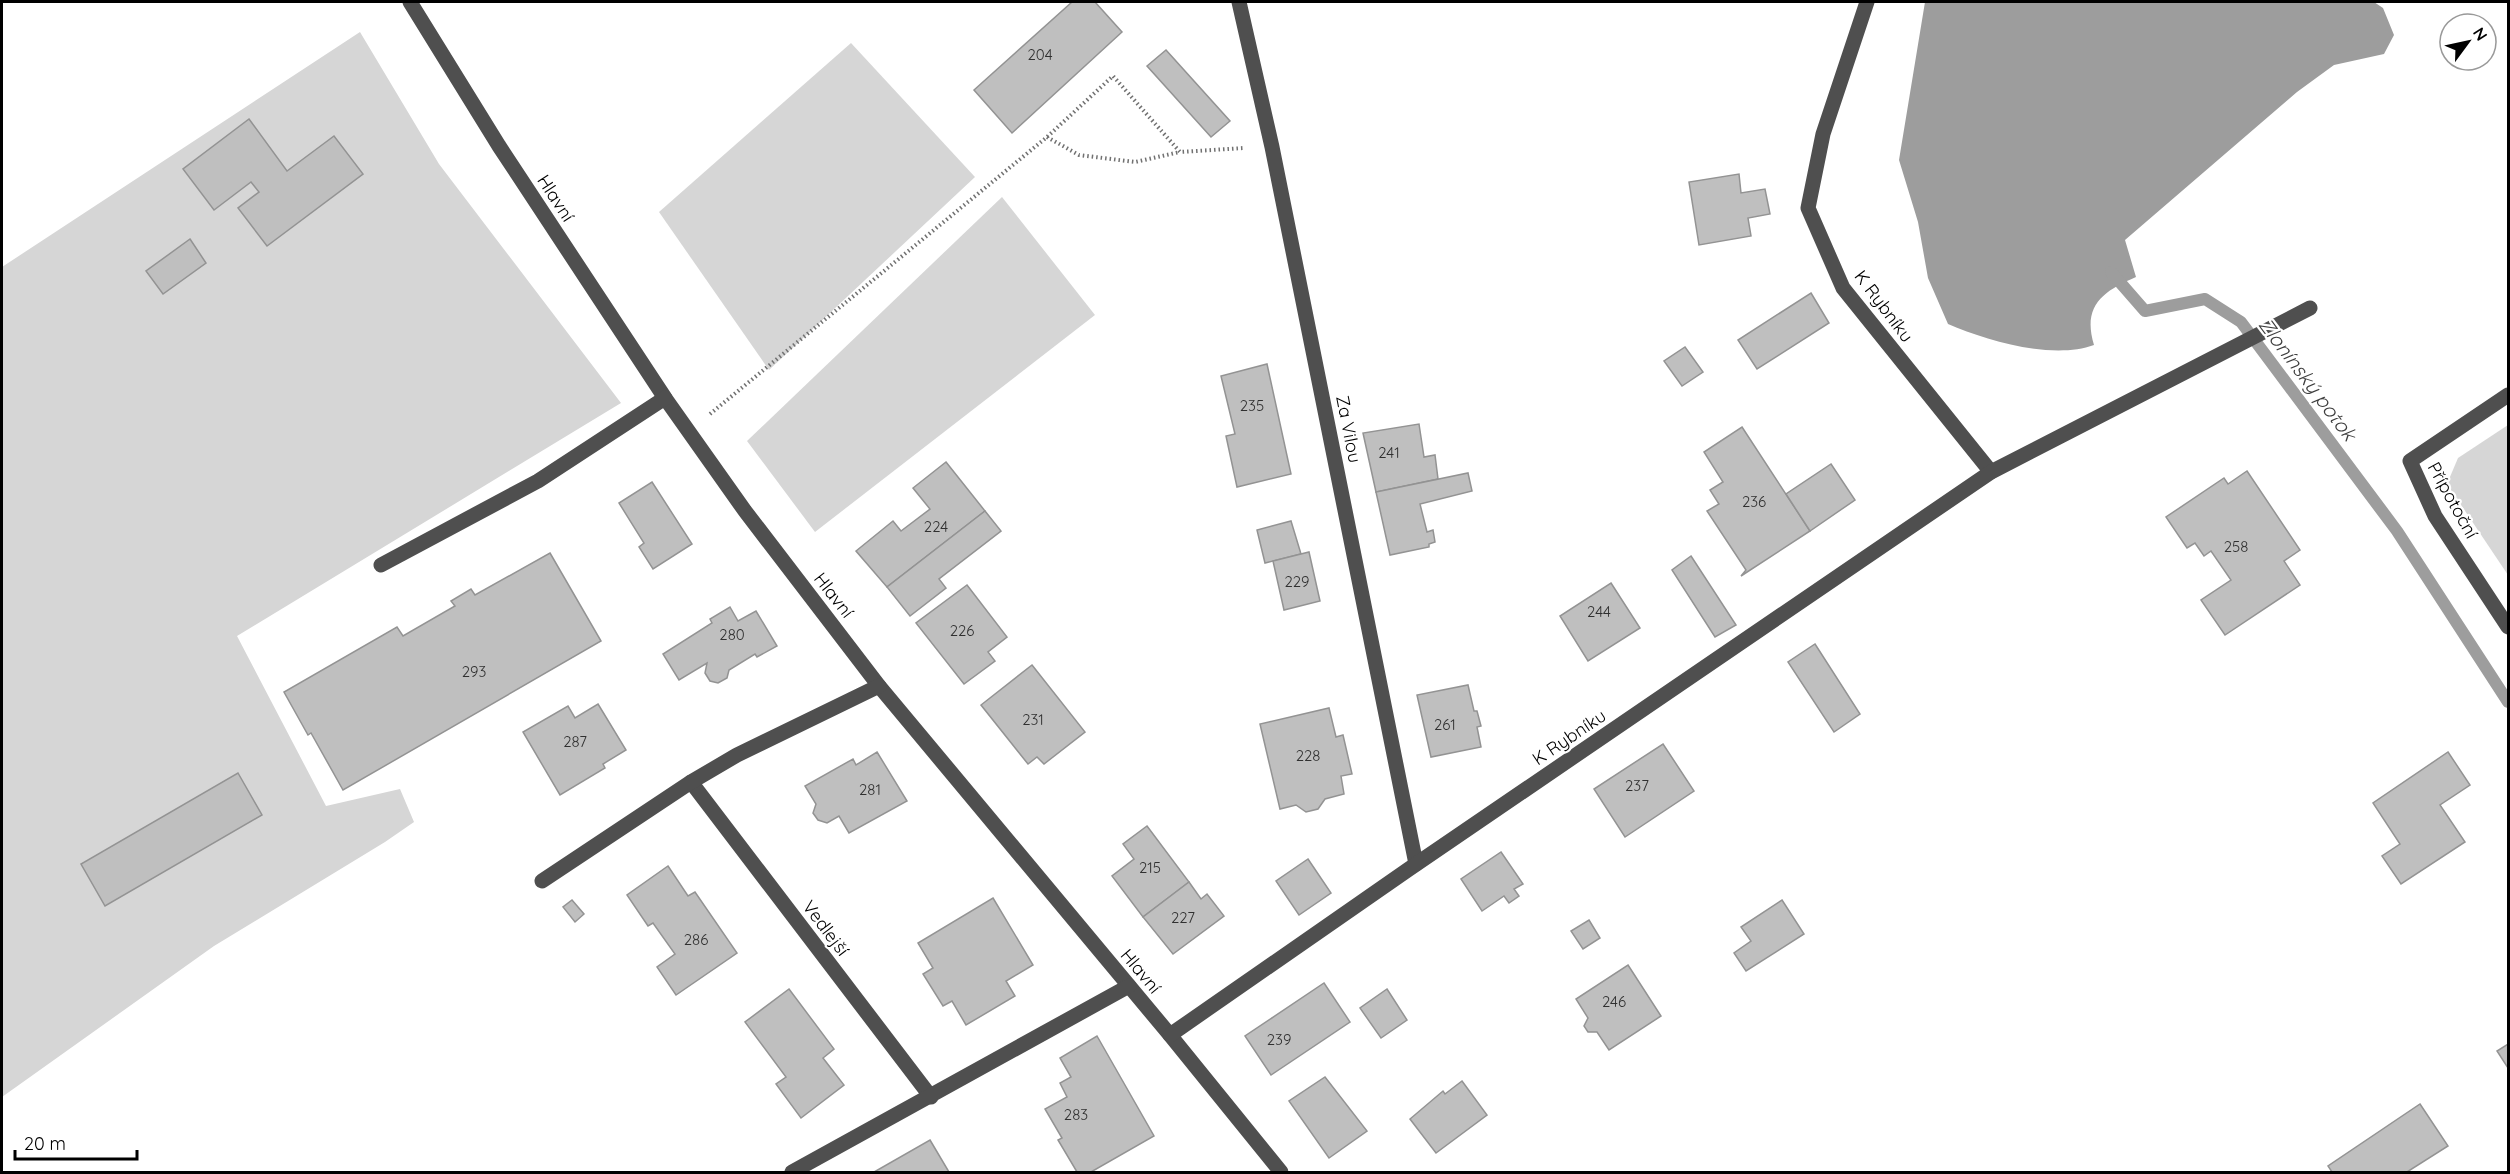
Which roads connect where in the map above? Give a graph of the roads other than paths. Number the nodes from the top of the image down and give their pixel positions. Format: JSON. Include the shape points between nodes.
{"nodes":[{"id":1,"x":410,"y":2,"type":"edge"},
{"id":2,"x":1239,"y":2,"type":"edge"},
{"id":3,"x":1867,"y":2,"type":"edge"},
{"id":4,"x":2310,"y":308,"type":"dead end"},
{"id":5,"x":2508,"y":395,"type":"edge"},
{"id":6,"x":664,"y":398,"type":"junction"},
{"id":7,"x":1991,"y":472,"type":"junction"},
{"id":8,"x":381,"y":565,"type":"dead end"},
{"id":9,"x":2508,"y":627,"type":"edge"},
{"id":10,"x":879,"y":686,"type":"junction"},
{"id":11,"x":691,"y":782,"type":"junction"},
{"id":12,"x":1416,"y":864,"type":"junction"},
{"id":13,"x":542,"y":881,"type":"dead end"},
{"id":14,"x":1129,"y":986,"type":"junction"},
{"id":15,"x":1170,"y":1035,"type":"junction"},
{"id":16,"x":931,"y":1097,"type":"junction"},
{"id":17,"x":792,"y":1173,"type":"edge"},
{"id":18,"x":1281,"y":1173,"type":"edge"}],
"edges":[{"from":1,"to":6,"type":"street","name":"Hlavní","via":[[498,146]]},
{"from":2,"to":12,"type":"street","name":"Za Vilou","via":[[1272,147]]},
{"from":3,"to":7,"type":"street","name":"K Rybníku","via":[[1822,134],[1808,208],[1843,288]]},
{"from":4,"to":7,"type":"street","name":"K Rybníku"},
{"from":5,"to":9,"type":"street","name":"Přípotoční","via":[[2410,461],[2435,516]]},
{"from":6,"to":8,"type":"street","via":[[538,481]]},
{"from":6,"to":10,"type":"street","name":"Hlavní"},
{"from":7,"to":12,"type":"street","name":"K Rybníku"},
{"from":10,"to":11,"type":"street","via":[[737,755]]},
{"from":10,"to":14,"type":"street","name":"Hlavní"},
{"from":11,"to":13,"type":"street"},
{"from":11,"to":16,"type":"street","name":"Vedlejší"},
{"from":12,"to":15,"type":"street","name":"K Rybníku"},
{"from":14,"to":15,"type":"street","name":"Hlavní"},
{"from":14,"to":16,"type":"street"},
{"from":15,"to":18,"type":"street","name":"Hlavní"},
{"from":16,"to":17,"type":"street"}]}
